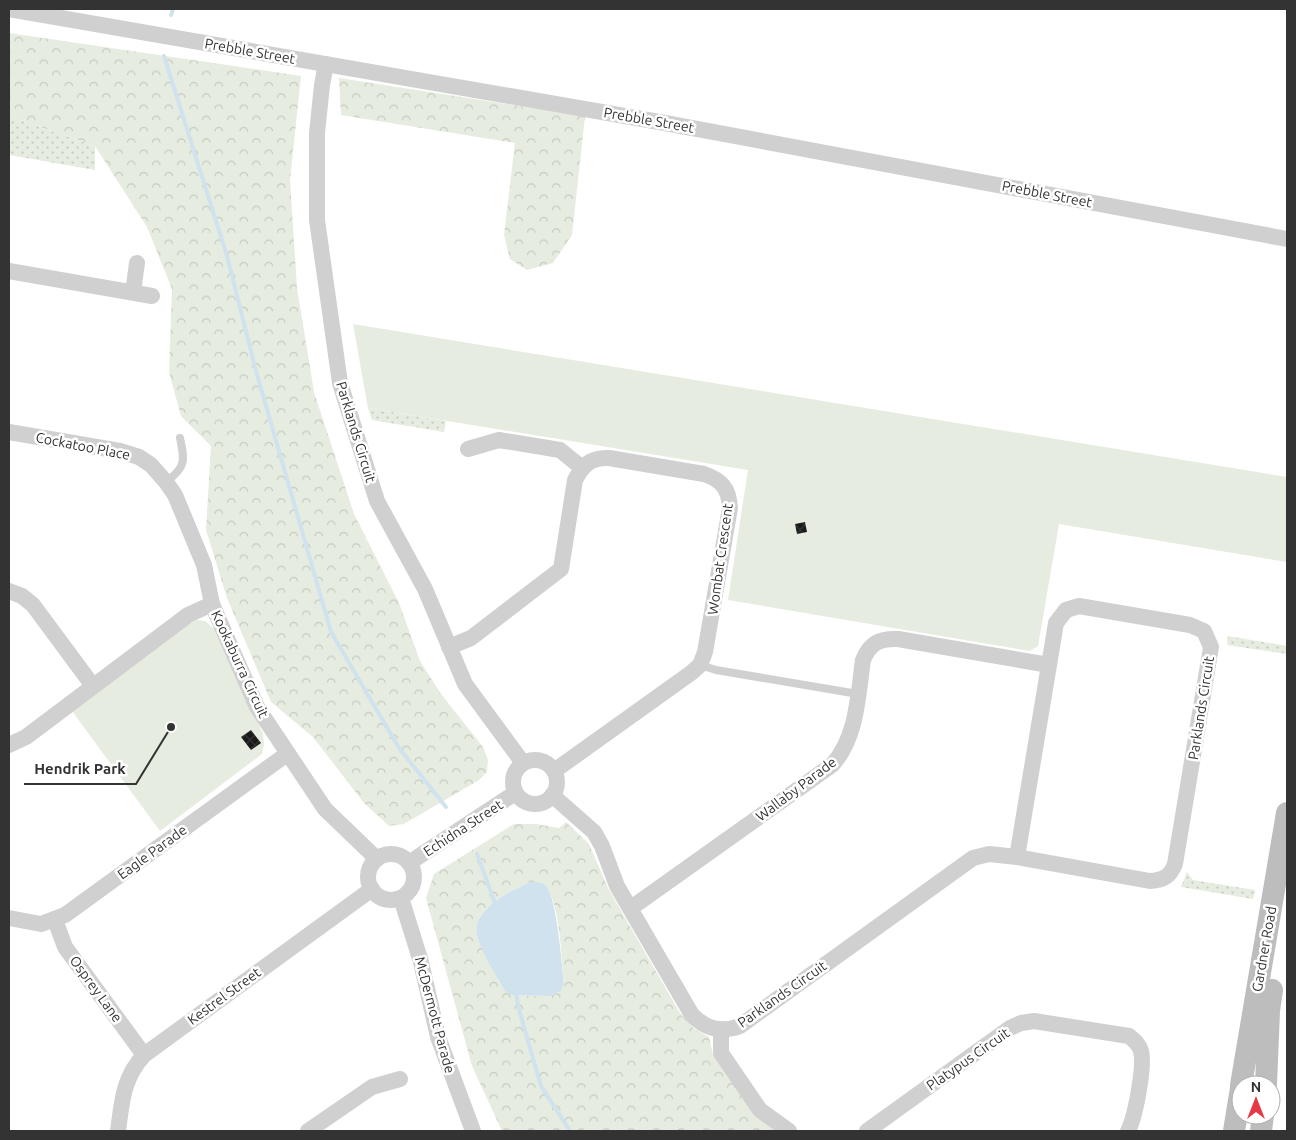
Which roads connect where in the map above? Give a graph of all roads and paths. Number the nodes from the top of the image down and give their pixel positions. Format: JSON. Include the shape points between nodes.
{"nodes":[{"id":1,"x":9,"y":9,"type":"edge"},
{"id":2,"x":326,"y":64,"type":"junction"},
{"id":3,"x":1287,"y":239,"type":"edge"},
{"id":4,"x":137,"y":263,"type":"dead end"},
{"id":5,"x":9,"y":271,"type":"edge"},
{"id":6,"x":133,"y":292,"type":"junction"},
{"id":7,"x":152,"y":296,"type":"dead end"},
{"id":8,"x":9,"y":432,"type":"edge"},
{"id":9,"x":180,"y":438,"type":"dead end"},
{"id":10,"x":468,"y":449,"type":"dead end"},
{"id":11,"x":581,"y":467,"type":"junction"},
{"id":12,"x":166,"y":482,"type":"junction"},
{"id":13,"x":9,"y":591,"type":"edge"},
{"id":14,"x":212,"y":604,"type":"junction"},
{"id":15,"x":449,"y":647,"type":"junction"},
{"id":16,"x":700,"y":665,"type":"junction"},
{"id":17,"x":1049,"y":665,"type":"junction"},
{"id":18,"x":93,"y":686,"type":"junction"},
{"id":19,"x":858,"y":694,"type":"junction"},
{"id":20,"x":9,"y":745,"type":"edge"},
{"id":21,"x":287,"y":754,"type":"junction"},
{"id":22,"x":523,"y":763,"type":"junction"},
{"id":23,"x":554,"y":771,"type":"junction"},
{"id":24,"x":516,"y":793,"type":"junction"},
{"id":25,"x":552,"y":795,"type":"junction"},
{"id":26,"x":1287,"y":813,"type":"edge"},
{"id":27,"x":1017,"y":858,"type":"junction"},
{"id":28,"x":377,"y":860,"type":"junction"},
{"id":29,"x":410,"y":864,"type":"junction"},
{"id":30,"x":372,"y":889,"type":"junction"},
{"id":31,"x":400,"y":898,"type":"junction"},
{"id":32,"x":1287,"y":898,"type":"edge"},
{"id":33,"x":631,"y":908,"type":"junction"},
{"id":34,"x":9,"y":918,"type":"edge"},
{"id":35,"x":55,"y":920,"type":"junction"},
{"id":36,"x":721,"y":1030,"type":"junction"},
{"id":37,"x":144,"y":1055,"type":"junction"},
{"id":38,"x":1243,"y":1075,"type":"edge"},
{"id":39,"x":1266,"y":1075,"type":"edge"},
{"id":40,"x":400,"y":1079,"type":"dead end"},
{"id":41,"x":118,"y":1131,"type":"edge"},
{"id":42,"x":308,"y":1131,"type":"edge"},
{"id":43,"x":473,"y":1131,"type":"edge"},
{"id":44,"x":789,"y":1131,"type":"edge"},
{"id":45,"x":867,"y":1131,"type":"edge"},
{"id":46,"x":1128,"y":1131,"type":"edge"}],
"edges":[{"from":1,"to":2,"type":"street","name":"Prebble Street"},
{"from":2,"to":3,"type":"street","name":"Prebble Street","via":[[675,124]]},
{"from":2,"to":15,"type":"street","name":"Parklands Circuit","via":[[317,134],[317,220],[340,383],[377,501],[425,589]]},
{"from":4,"to":6,"type":"street"},
{"from":5,"to":6,"type":"street"},
{"from":6,"to":7,"type":"street"},
{"from":8,"to":12,"type":"street","name":"Cockatoo Place","via":[[139,457]]},
{"from":9,"to":12,"type":"lane","via":[[184,456],[182,466]]},
{"from":10,"to":11,"type":"street","via":[[499,440],[560,450]]},
{"from":11,"to":15,"type":"street","via":[[575,480],[561,570],[471,638]]},
{"from":11,"to":16,"type":"street","name":"Wombat Crescent","via":[[594,459],[609,458],[704,474],[717,478],[726,488],[730,508]]},
{"from":12,"to":14,"type":"street","name":"Cockatoo Place","via":[[175,495],[204,565]]},
{"from":13,"to":18,"type":"street","via":[[33,605]]},
{"from":14,"to":18,"type":"street","name":"Kookaburra Circuit","via":[[188,615]]},
{"from":14,"to":21,"type":"street","name":"Kookaburra Circuit","via":[[257,707]]},
{"from":15,"to":22,"type":"street","name":"Parklands Circuit","via":[[465,684]]},
{"from":16,"to":19,"type":"lane"},
{"from":16,"to":23,"type":"street"},
{"from":17,"to":19,"type":"street","name":"Wallaby Parade","via":[[879,640],[867,651]]},
{"from":17,"to":27,"type":"street","name":"Parklands Circuit"},
{"from":17,"to":27,"type":"street","name":"Parklands Circuit","via":[[1056,623],[1073,607],[1199,627],[1209,638],[1211,647],[1175,864],[1169,875],[1162,880],[1150,881]]},
{"from":18,"to":20,"type":"street","name":"Kookaburra Circuit"},
{"from":19,"to":33,"type":"street","name":"Wallaby Parade","via":[[850,738],[844,752],[832,765]]},
{"from":21,"to":28,"type":"street","name":"Kookaburra Circuit","via":[[325,809]]},
{"from":21,"to":35,"type":"street","name":"Eagle Parade"},
{"from":22,"to":23,"type":"street","via":[[537,760]]},
{"from":22,"to":24,"type":"street","via":[[514,773]]},
{"from":23,"to":25,"type":"street","via":[[557,783]]},
{"from":24,"to":25,"type":"street","via":[[533,804]]},
{"from":24,"to":29,"type":"street","name":"Echidna Street"},
{"from":25,"to":33,"type":"street","name":"Parklands Circuit","via":[[594,832],[616,886]]},
{"from":26,"to":38,"type":"street","name":"Gardner Road"},
{"from":27,"to":36,"type":"street","name":"Parklands Circuit","via":[[989,854],[973,858],[740,1026]]},
{"from":28,"to":29,"type":"street","via":[[394,855]]},
{"from":28,"to":30,"type":"street","via":[[370,870]]},
{"from":29,"to":31,"type":"street","via":[[414,874],[412,886]]},
{"from":30,"to":31,"type":"street","via":[[388,900]]},
{"from":30,"to":37,"type":"street","name":"Kestrel Street"},
{"from":31,"to":43,"type":"street","name":"McDermott Parade","via":[[421,962],[438,1038]]},
{"from":32,"to":39,"type":"street","name":"Gardner Road","via":[[1268,1011]]},
{"from":33,"to":36,"type":"street","name":"Parklands Circuit","via":[[692,1014],[700,1022]]},
{"from":34,"to":35,"type":"street","name":"Eagle Parade","via":[[41,924]]},
{"from":35,"to":37,"type":"street","name":"Osprey Lane","via":[[65,947]]},
{"from":36,"to":44,"type":"street","via":[[721,1053],[760,1110]]},
{"from":37,"to":41,"type":"street","name":"Kestrel Street","via":[[132,1068],[125,1086]]},
{"from":40,"to":42,"type":"street","via":[[372,1087]]},
{"from":45,"to":46,"type":"street","name":"Platypus Circuit","via":[[1010,1028],[1034,1021],[1128,1036],[1141,1049],[1133,1121]]}]}
